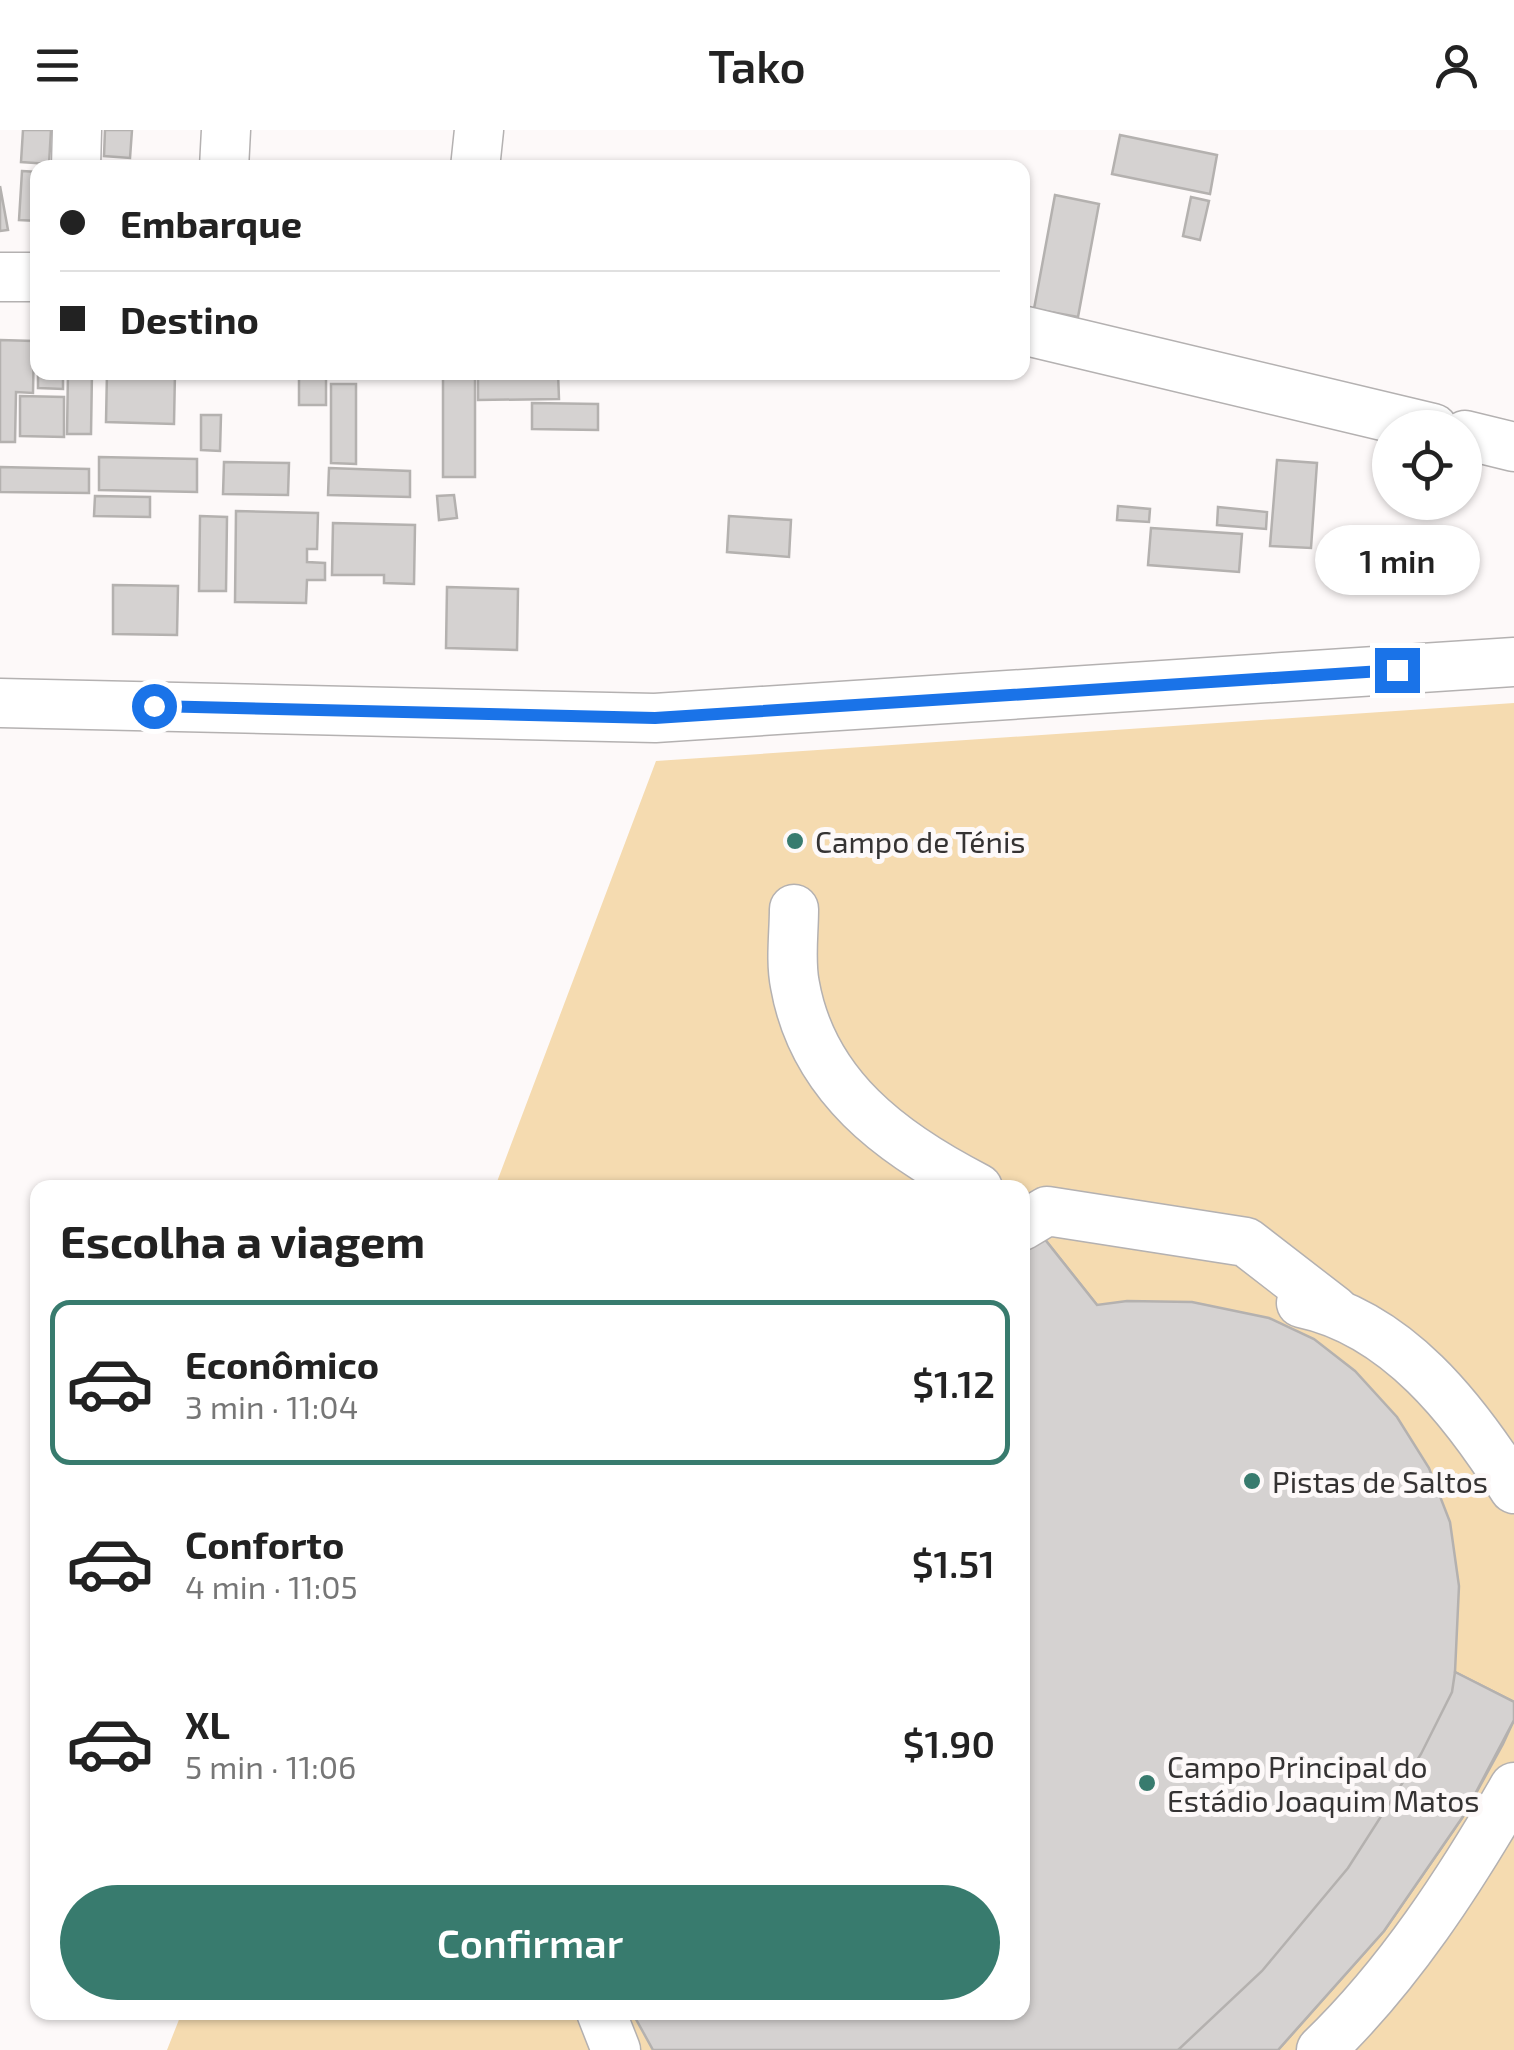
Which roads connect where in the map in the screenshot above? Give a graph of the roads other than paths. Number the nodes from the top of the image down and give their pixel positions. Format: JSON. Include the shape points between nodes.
{"nodes":[{"id":1,"x":76,"y":130,"type":"edge"},
{"id":2,"x":226,"y":130,"type":"edge"},
{"id":3,"x":479,"y":130,"type":"edge"},
{"id":4,"x":76,"y":160,"type":"edge"},
{"id":5,"x":224,"y":160,"type":"edge"},
{"id":6,"x":476,"y":160,"type":"edge"},
{"id":7,"x":30,"y":277,"type":"edge"},
{"id":8,"x":0,"y":278,"type":"edge"},
{"id":9,"x":1030,"y":332,"type":"edge"},
{"id":10,"x":1372,"y":413,"type":"edge"},
{"id":11,"x":1482,"y":439,"type":"edge"},
{"id":12,"x":1514,"y":447,"type":"edge"},
{"id":13,"x":1514,"y":662,"type":"edge"},
{"id":14,"x":0,"y":703,"type":"edge"},
{"id":15,"x":794,"y":909,"type":"dead end"},
{"id":16,"x":963,"y":1180,"type":"edge"},
{"id":17,"x":1031,"y":1213,"type":"edge"},
{"id":18,"x":1278,"y":1298,"type":"dead end"},
{"id":19,"x":1334,"y":1310,"type":"junction"},
{"id":20,"x":1514,"y":1489,"type":"edge"},
{"id":21,"x":1508,"y":1805,"type":"edge"},
{"id":22,"x":604,"y":2020,"type":"edge"},
{"id":23,"x":616,"y":2050,"type":"edge"},
{"id":24,"x":1321,"y":2050,"type":"edge"}],
"edges":[{"from":1,"to":4,"type":"street"},
{"from":2,"to":5,"type":"street"},
{"from":3,"to":6,"type":"street"},
{"from":7,"to":8,"type":"street"},
{"from":9,"to":10,"type":"street"},
{"from":11,"to":12,"type":"street"},
{"from":13,"to":14,"type":"street","via":[[655,718]]},
{"from":15,"to":16,"type":"street","via":[[794,982],[807,1031],[838,1086],[879,1126]]},
{"from":17,"to":19,"type":"street","via":[[1246,1242]]},
{"from":18,"to":19,"type":"street"},
{"from":19,"to":20,"type":"street","via":[[1366,1326],[1429,1380]]},
{"from":21,"to":24,"type":"street","via":[[1407,1950]]},
{"from":22,"to":23,"type":"street"}]}
